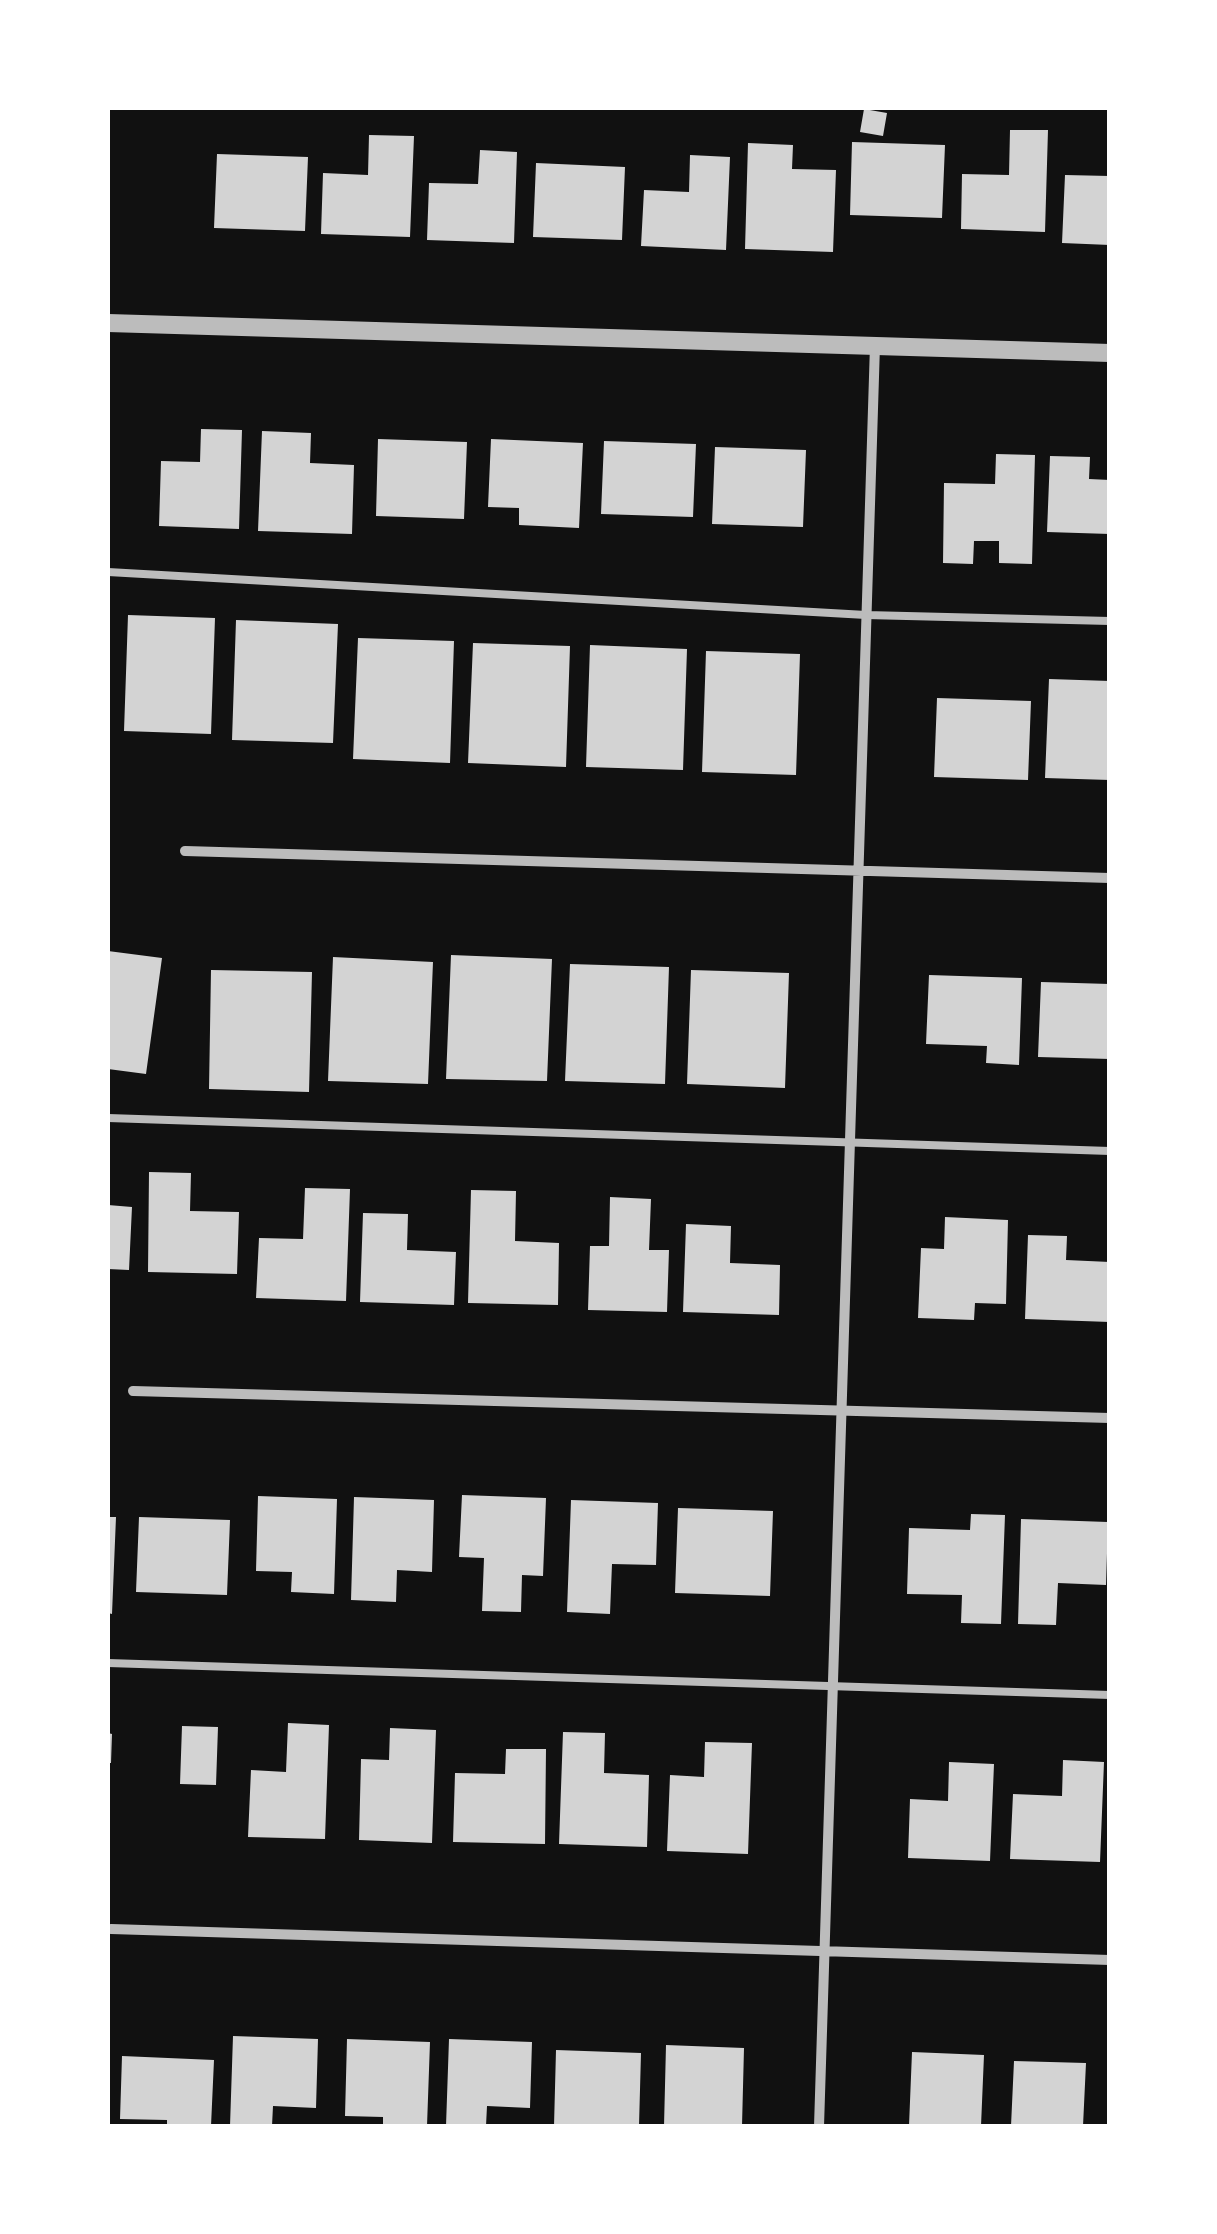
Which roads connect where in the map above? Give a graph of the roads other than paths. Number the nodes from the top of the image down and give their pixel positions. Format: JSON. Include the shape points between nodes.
{"nodes":[{"id":1,"x":108,"y":322,"type":"edge"},
{"id":2,"x":875,"y":344,"type":"junction"},
{"id":3,"x":1110,"y":353,"type":"edge"},
{"id":4,"x":108,"y":572,"type":"edge"},
{"id":5,"x":866,"y":616,"type":"junction"},
{"id":6,"x":1110,"y":621,"type":"edge"},
{"id":7,"x":185,"y":851,"type":"dead end"},
{"id":8,"x":858,"y":870,"type":"junction"},
{"id":9,"x":1110,"y":878,"type":"edge"},
{"id":10,"x":108,"y":1118,"type":"edge"},
{"id":11,"x":850,"y":1142,"type":"junction"},
{"id":12,"x":1110,"y":1151,"type":"edge"},
{"id":13,"x":132,"y":1391,"type":"dead end"},
{"id":14,"x":842,"y":1411,"type":"junction"},
{"id":15,"x":1110,"y":1418,"type":"edge"},
{"id":16,"x":108,"y":1663,"type":"edge"},
{"id":17,"x":833,"y":1685,"type":"junction"},
{"id":18,"x":1110,"y":1695,"type":"edge"},
{"id":19,"x":111,"y":1930,"type":"dead end"},
{"id":20,"x":824,"y":1951,"type":"junction"},
{"id":21,"x":1110,"y":1960,"type":"edge"},
{"id":22,"x":819,"y":2126,"type":"edge"}],
"edges":[{"from":1,"to":2,"type":"street"},
{"from":2,"to":3,"type":"street"},
{"from":2,"to":5,"type":"street"},
{"from":4,"to":5,"type":"lane"},
{"from":5,"to":6,"type":"lane"},
{"from":5,"to":8,"type":"street"},
{"from":7,"to":8,"type":"street"},
{"from":8,"to":9,"type":"street"},
{"from":8,"to":11,"type":"street"},
{"from":10,"to":11,"type":"lane"},
{"from":11,"to":12,"type":"lane"},
{"from":11,"to":14,"type":"street"},
{"from":13,"to":14,"type":"street"},
{"from":14,"to":15,"type":"street"},
{"from":14,"to":17,"type":"street"},
{"from":16,"to":17,"type":"lane"},
{"from":17,"to":18,"type":"lane"},
{"from":17,"to":20,"type":"street"},
{"from":19,"to":20,"type":"street"},
{"from":20,"to":21,"type":"street"},
{"from":20,"to":22,"type":"street"}]}
